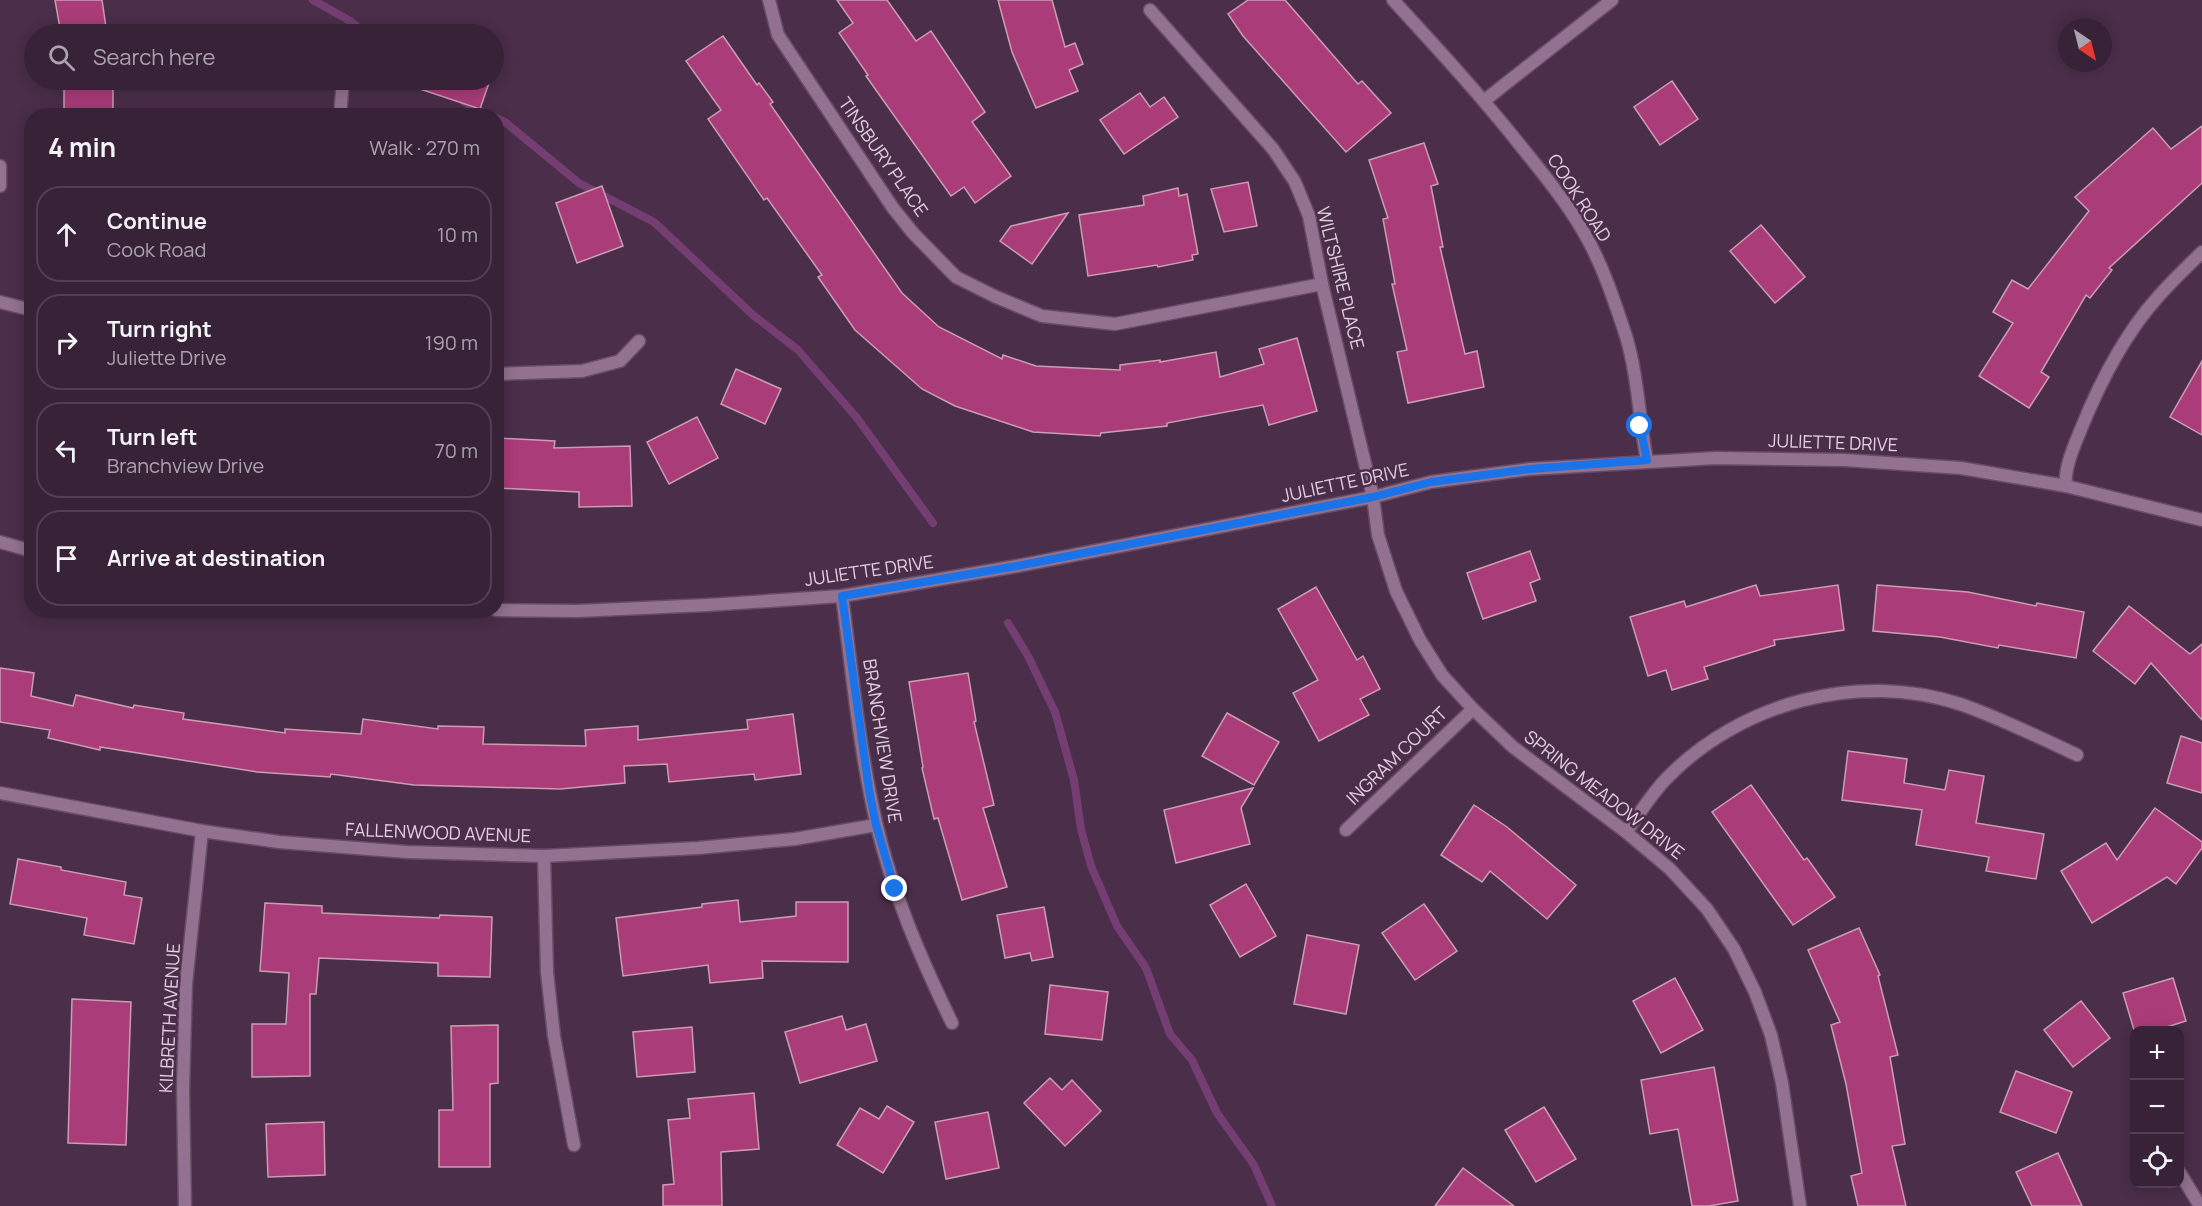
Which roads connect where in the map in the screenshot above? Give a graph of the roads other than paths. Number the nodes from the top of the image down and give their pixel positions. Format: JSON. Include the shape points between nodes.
{"nodes":[{"id":1,"x":769,"y":0,"type":"edge"},
{"id":2,"x":1393,"y":0,"type":"edge"},
{"id":3,"x":1612,"y":0,"type":"edge"},
{"id":4,"x":1150,"y":9,"type":"dead end"},
{"id":5,"x":343,"y":90,"type":"edge"},
{"id":6,"x":1485,"y":100,"type":"junction"},
{"id":7,"x":341,"y":108,"type":"edge"},
{"id":8,"x":0,"y":166,"type":"edge"},
{"id":9,"x":0,"y":186,"type":"edge"},
{"id":10,"x":2202,"y":252,"type":"edge"},
{"id":11,"x":1322,"y":284,"type":"junction"},
{"id":12,"x":0,"y":302,"type":"edge"},
{"id":13,"x":24,"y":308,"type":"edge"},
{"id":14,"x":639,"y":341,"type":"dead end"},
{"id":15,"x":504,"y":374,"type":"edge"},
{"id":16,"x":1647,"y":460,"type":"junction"},
{"id":17,"x":2066,"y":486,"type":"junction"},
{"id":18,"x":1373,"y":497,"type":"junction"},
{"id":19,"x":2202,"y":520,"type":"edge"},
{"id":20,"x":0,"y":542,"type":"edge"},
{"id":21,"x":24,"y":549,"type":"edge"},
{"id":22,"x":842,"y":596,"type":"junction"},
{"id":23,"x":504,"y":610,"type":"edge"},
{"id":24,"x":1473,"y":709,"type":"junction"},
{"id":25,"x":2077,"y":755,"type":"dead end"},
{"id":26,"x":0,"y":793,"type":"edge"},
{"id":27,"x":876,"y":825,"type":"junction"},
{"id":28,"x":1346,"y":830,"type":"dead end"},
{"id":29,"x":202,"y":831,"type":"junction"},
{"id":30,"x":1626,"y":832,"type":"junction"},
{"id":31,"x":544,"y":855,"type":"junction"},
{"id":32,"x":952,"y":1023,"type":"dead end"},
{"id":33,"x":574,"y":1145,"type":"dead end"},
{"id":34,"x":2184,"y":1180,"type":"edge"},
{"id":35,"x":185,"y":1206,"type":"edge"},
{"id":36,"x":1800,"y":1206,"type":"edge"},
{"id":37,"x":2200,"y":1206,"type":"edge"}],
"edges":[{"from":1,"to":11,"type":"street","name":"TINSBURY PLACE","via":[[778,35],[893,208],[956,277],[1042,316],[1115,324]]},
{"from":2,"to":6,"type":"street","name":"COOK ROAD"},
{"from":3,"to":6,"type":"street"},
{"from":4,"to":11,"type":"street","name":"WILTSHIRE PLACE","via":[[1273,149],[1295,182],[1309,216]]},
{"from":5,"to":7,"type":"street"},
{"from":6,"to":16,"type":"street","name":"COOK ROAD","via":[[1557,191],[1583,231],[1607,281],[1627,339]]},
{"from":8,"to":9,"type":"street"},
{"from":10,"to":17,"type":"street","via":[[2156,299],[2123,344],[2097,389],[2076,441]]},
{"from":11,"to":18,"type":"street","name":"WILTSHIRE PLACE"},
{"from":12,"to":13,"type":"street"},
{"from":14,"to":15,"type":"street","via":[[620,361],[582,371]]},
{"from":16,"to":17,"type":"street","name":"JULIETTE DRIVE","via":[[1891,463],[1961,468]]},
{"from":16,"to":18,"type":"street","name":"JULIETTE DRIVE","via":[[1431,482]]},
{"from":17,"to":19,"type":"street","name":"JULIETTE DRIVE"},
{"from":18,"to":22,"type":"street","name":"JULIETTE DRIVE"},
{"from":18,"to":24,"type":"street","name":"SPRING MEADOW DRIVE","via":[[1378,535],[1396,591],[1442,675]]},
{"from":20,"to":21,"type":"street"},
{"from":22,"to":23,"type":"street","name":"JULIETTE DRIVE","via":[[577,611]]},
{"from":22,"to":27,"type":"street","name":"BRANCHVIEW DRIVE"},
{"from":24,"to":28,"type":"street","name":"INGRAM COURT"},
{"from":24,"to":30,"type":"street","name":"SPRING MEADOW DRIVE","via":[[1513,747]]},
{"from":25,"to":30,"type":"street","via":[[1960,704],[1881,691],[1836,693],[1793,702],[1746,720],[1704,745],[1666,778]]},
{"from":26,"to":29,"type":"street","name":"FALLENWOOD AVENUE"},
{"from":27,"to":31,"type":"street","name":"FALLENWOOD AVENUE","via":[[795,839],[698,848]]},
{"from":27,"to":32,"type":"street","name":"BRANCHVIEW DRIVE","via":[[895,889]]},
{"from":29,"to":31,"type":"street","name":"FALLENWOOD AVENUE","via":[[279,842],[407,852]]},
{"from":29,"to":35,"type":"street","name":"KILBRETH AVENUE","via":[[186,984]]},
{"from":30,"to":36,"type":"street","name":"SPRING MEADOW DRIVE","via":[[1670,869],[1707,909],[1734,949],[1755,992],[1771,1035],[1782,1083]]},
{"from":31,"to":33,"type":"street","via":[[547,972]]},
{"from":34,"to":37,"type":"street"}]}
